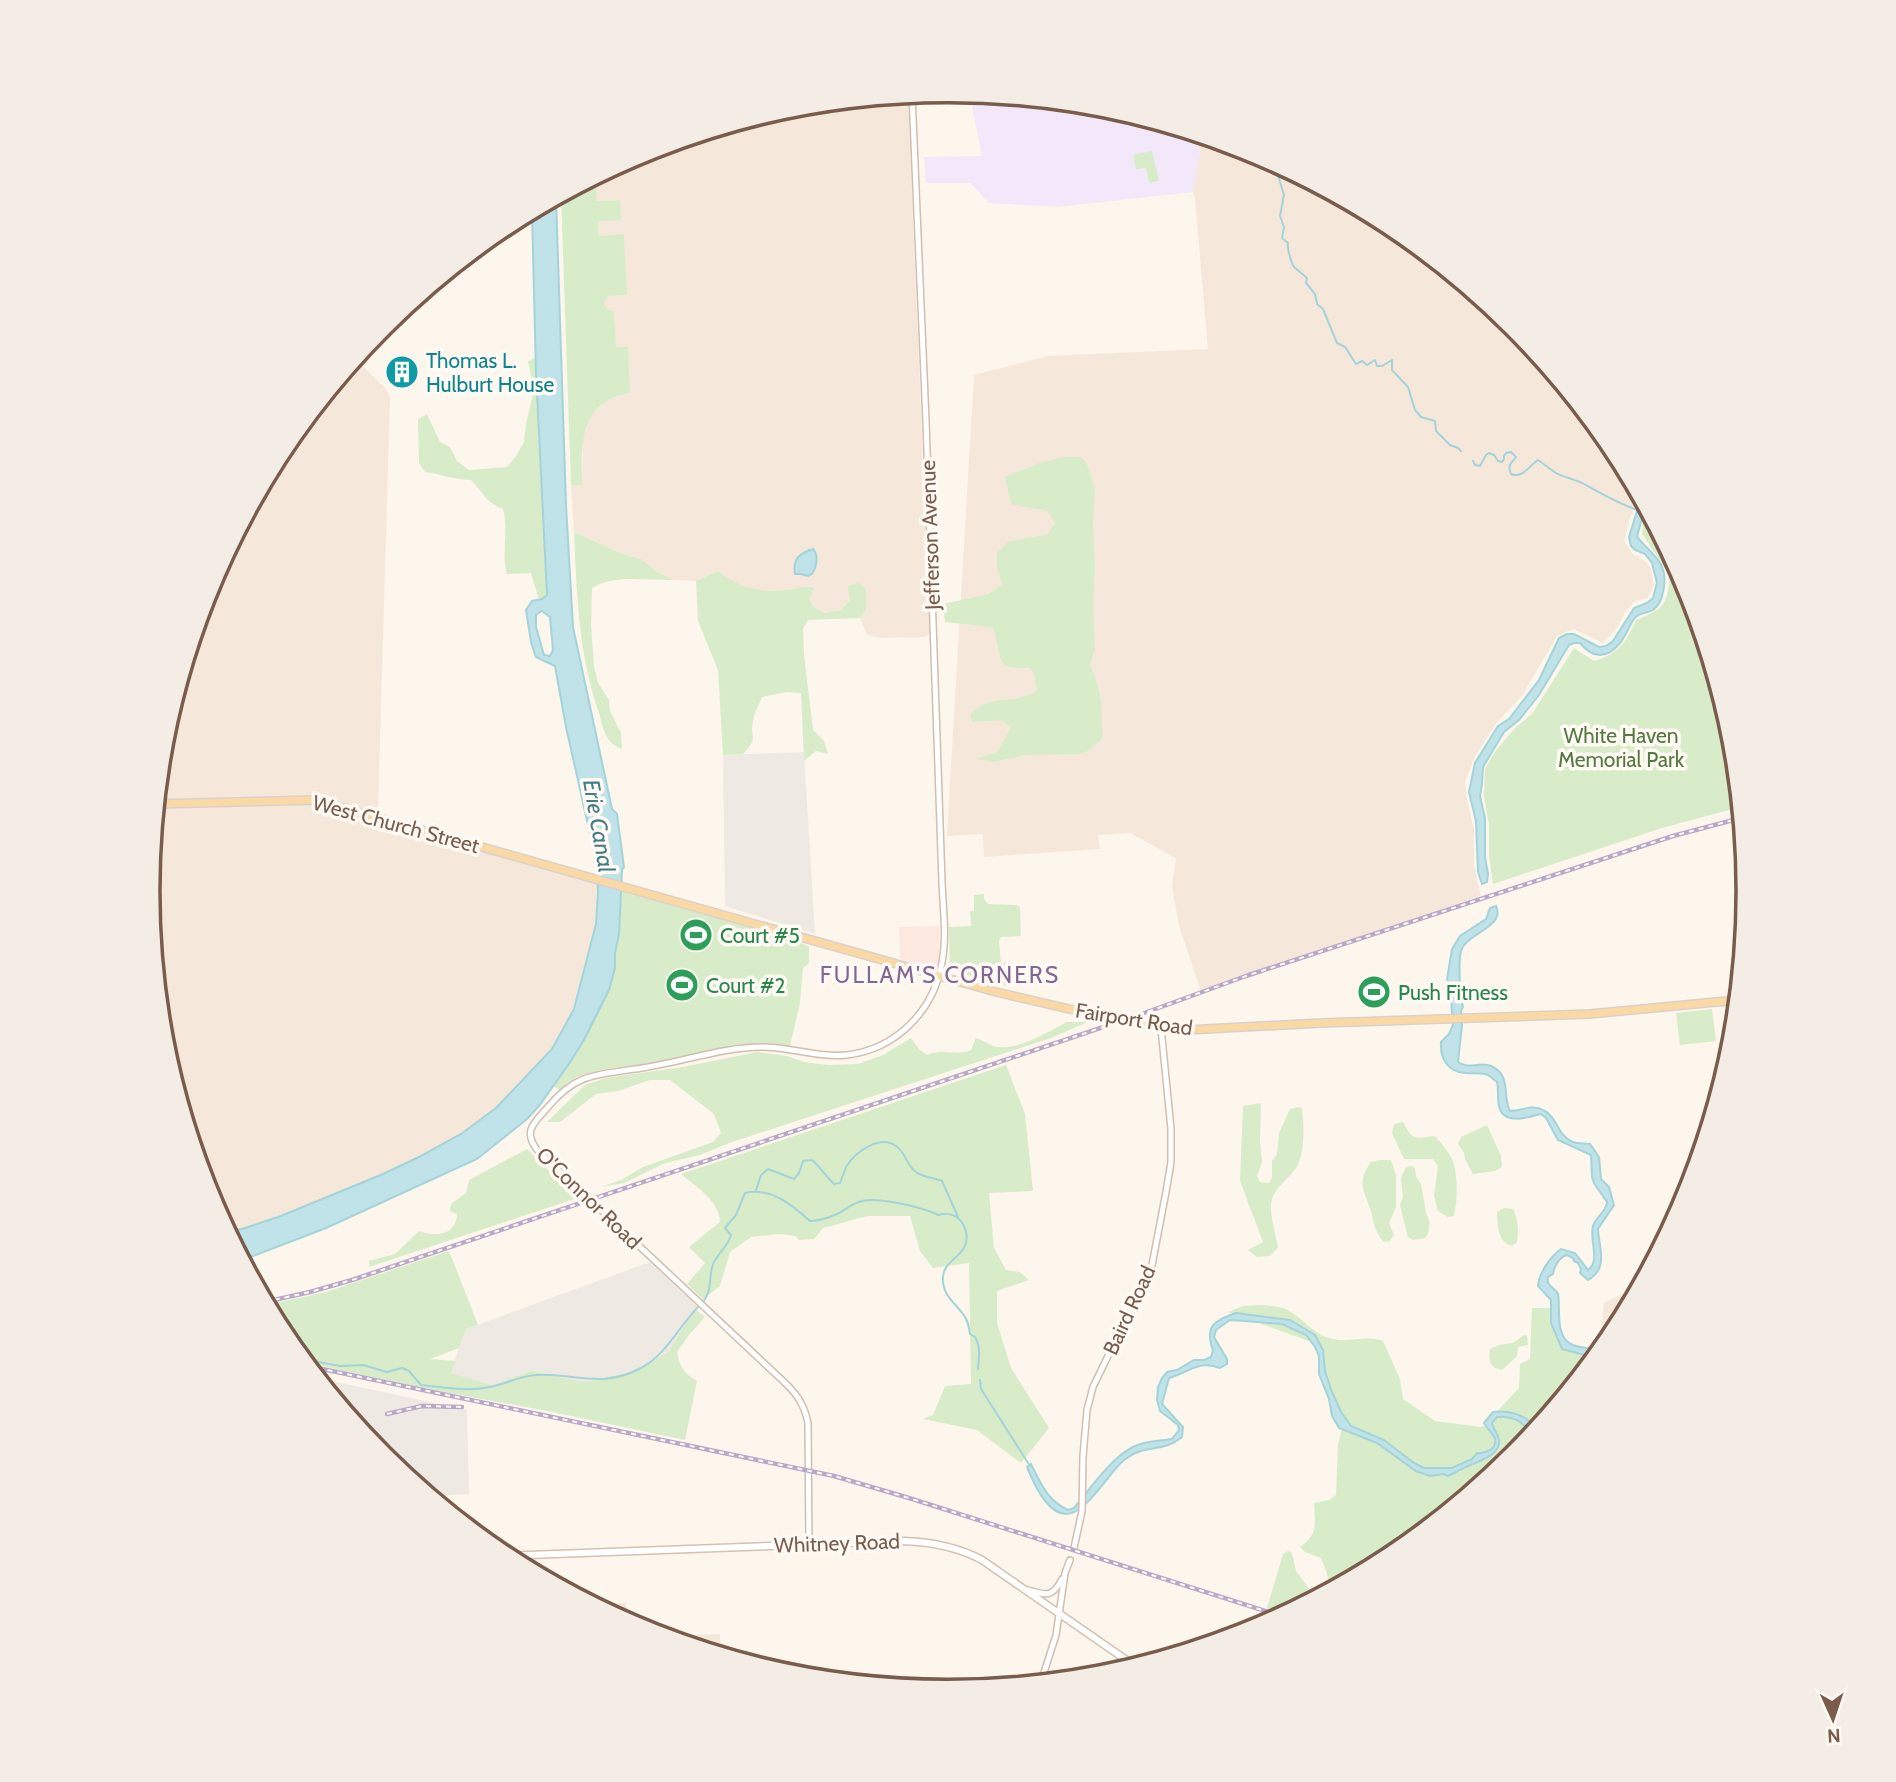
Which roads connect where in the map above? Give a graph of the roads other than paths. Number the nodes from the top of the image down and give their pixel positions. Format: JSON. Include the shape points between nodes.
{"nodes":[{"id":1,"x":912,"y":104,"type":"edge"},
{"id":2,"x":165,"y":804,"type":"edge"},
{"id":3,"x":589,"y":877,"type":"joint"},
{"id":4,"x":939,"y":976,"type":"junction"},
{"id":5,"x":1728,"y":1001,"type":"edge"},
{"id":6,"x":1161,"y":1028,"type":"junction"},
{"id":7,"x":809,"y":1544,"type":"junction"},
{"id":8,"x":1074,"y":1548,"type":"dead end"},
{"id":9,"x":525,"y":1555,"type":"edge"},
{"id":10,"x":1070,"y":1560,"type":"dead end"},
{"id":11,"x":1065,"y":1573,"type":"junction"},
{"id":12,"x":1024,"y":1589,"type":"junction"},
{"id":13,"x":1059,"y":1614,"type":"junction"},
{"id":14,"x":1124,"y":1659,"type":"edge"},
{"id":15,"x":1044,"y":1673,"type":"edge"}],
"edges":[{"from":1,"to":4,"type":"street","name":"Jefferson Avenue","via":[[942,860],[944,951]]},
{"from":2,"to":3,"type":"main road","name":"West Church Street","via":[[315,800]]},
{"from":3,"to":4,"type":"main road","name":"Fairport Road"},
{"from":4,"to":6,"type":"main road","name":"Fairport Road"},
{"from":4,"to":7,"type":"street","name":"O'Connor Road","via":[[916,1019],[876,1048],[845,1055],[749,1048],[589,1076],[561,1092],[530,1132],[538,1151],[802,1403],[808,1423]]},
{"from":5,"to":6,"type":"main road","name":"Fairport Road","via":[[1590,1014]]},
{"from":6,"to":8,"type":"street","name":"Baird Road","via":[[1171,1129],[1166,1192],[1152,1265],[1093,1387],[1086,1417],[1082,1511]]},
{"from":7,"to":9,"type":"main road","name":"Whitney Road"},
{"from":7,"to":12,"type":"main road","name":"Whitney Road","via":[[940,1544],[974,1556]]},
{"from":10,"to":11,"type":"street"},
{"from":11,"to":12,"type":"street","via":[[1050,1594]]},
{"from":11,"to":13,"type":"street"},
{"from":12,"to":13,"type":"main road","name":"Whitney Road"},
{"from":13,"to":14,"type":"main road","name":"Whitney Road"},
{"from":13,"to":15,"type":"street"}]}
